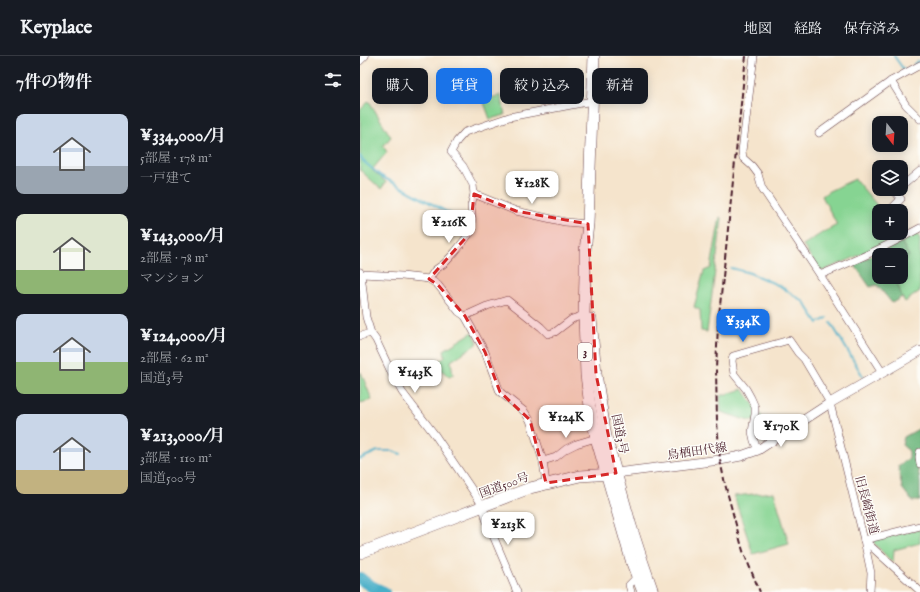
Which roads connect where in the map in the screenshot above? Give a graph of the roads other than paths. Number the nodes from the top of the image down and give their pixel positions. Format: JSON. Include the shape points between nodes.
{"nodes":[{"id":1,"x":365,"y":56,"type":"edge"},
{"id":2,"x":594,"y":56,"type":"edge"},
{"id":3,"x":754,"y":56,"type":"edge"},
{"id":4,"x":360,"y":61,"type":"edge"},
{"id":5,"x":920,"y":65,"type":"edge"},
{"id":6,"x":593,"y":68,"type":"edge"},
{"id":7,"x":891,"y":81,"type":"junction"},
{"id":8,"x":592,"y":101,"type":"joint"},
{"id":9,"x":920,"y":119,"type":"edge"},
{"id":10,"x":819,"y":133,"type":"dead end"},
{"id":11,"x":920,"y":171,"type":"edge"},
{"id":12,"x":908,"y":181,"type":"edge"},
{"id":13,"x":474,"y":194,"type":"junction"},
{"id":14,"x":899,"y":196,"type":"edge"},
{"id":15,"x":896,"y":204,"type":"edge"},
{"id":16,"x":588,"y":226,"type":"junction"},
{"id":17,"x":920,"y":228,"type":"edge"},
{"id":18,"x":361,"y":273,"type":"edge"},
{"id":19,"x":820,"y":275,"type":"junction"},
{"id":20,"x":429,"y":279,"type":"junction"},
{"id":21,"x":465,"y":316,"type":"junction"},
{"id":22,"x":584,"y":316,"type":"junction"},
{"id":23,"x":371,"y":333,"type":"junction"},
{"id":24,"x":360,"y":336,"type":"edge"},
{"id":25,"x":920,"y":351,"type":"edge"},
{"id":26,"x":882,"y":372,"type":"junction"},
{"id":27,"x":830,"y":402,"type":"junction"},
{"id":28,"x":596,"y":438,"type":"junction"},
{"id":29,"x":758,"y":450,"type":"junction"},
{"id":30,"x":920,"y":452,"type":"edge"},
{"id":31,"x":543,"y":461,"type":"junction"},
{"id":32,"x":920,"y":464,"type":"edge"},
{"id":33,"x":611,"y":474,"type":"junction"},
{"id":34,"x":546,"y":484,"type":"junction"},
{"id":35,"x":482,"y":506,"type":"junction"},
{"id":36,"x":920,"y":526,"type":"edge"},
{"id":37,"x":864,"y":540,"type":"junction"},
{"id":38,"x":360,"y":553,"type":"edge"},
{"id":39,"x":637,"y":562,"type":"junction"},
{"id":40,"x":636,"y":578,"type":"junction"},
{"id":41,"x":920,"y":591,"type":"edge"},
{"id":42,"x":517,"y":592,"type":"edge"},
{"id":43,"x":631,"y":592,"type":"edge"},
{"id":44,"x":639,"y":592,"type":"edge"},
{"id":45,"x":643,"y":592,"type":"edge"},
{"id":46,"x":654,"y":592,"type":"edge"},
{"id":47,"x":657,"y":592,"type":"edge"},
{"id":48,"x":870,"y":592,"type":"edge"}],
"edges":[{"from":1,"to":4,"type":"street"},
{"from":2,"to":6,"type":"highway","name":"国道3号","number":"3"},
{"from":3,"to":19,"type":"street","via":[[743,158],[758,174],[762,188]]},
{"from":5,"to":7,"type":"street"},
{"from":7,"to":9,"type":"street","via":[[906,105]]},
{"from":7,"to":10,"type":"street"},
{"from":8,"to":13,"type":"street","via":[[509,117],[465,132],[451,152],[463,166],[473,185]]},
{"from":8,"to":16,"type":"highway","name":"国道3号","number":"3"},
{"from":11,"to":12,"type":"street"},
{"from":13,"to":16,"type":"street","via":[[516,211]]},
{"from":13,"to":20,"type":"street","via":[[470,233]]},
{"from":14,"to":15,"type":"street","via":[[901,199]]},
{"from":16,"to":22,"type":"highway","name":"国道3号","number":"3"},
{"from":16,"to":33,"type":"highway","name":"国道3号","number":"3","via":[[590,306],[596,374]]},
{"from":17,"to":19,"type":"street","via":[[872,253]]},
{"from":18,"to":20,"type":"street"},
{"from":18,"to":23,"type":"street","via":[[366,317]]},
{"from":19,"to":26,"type":"street"},
{"from":20,"to":21,"type":"street","via":[[438,285]]},
{"from":21,"to":22,"type":"street","via":[[507,300],[548,334],[555,332],[572,319]]},
{"from":21,"to":31,"type":"street","via":[[485,352],[500,392],[524,411],[530,420]]},
{"from":22,"to":28,"type":"highway","name":"国道3号","number":"3","via":[[586,375]]},
{"from":23,"to":24,"type":"street"},
{"from":23,"to":35,"type":"street","via":[[402,392],[435,435]]},
{"from":25,"to":26,"type":"main road","name":"鳥栖田代線"},
{"from":26,"to":27,"type":"main road","name":"鳥栖田代線"},
{"from":27,"to":29,"type":"main road","name":"鳥栖田代線"},
{"from":27,"to":29,"type":"street","name":"旧長崎街道","via":[[804,359],[789,340],[733,356],[734,374],[746,389],[755,407],[752,432]]},
{"from":27,"to":37,"type":"street","name":"旧長崎街道"},
{"from":28,"to":31,"type":"street","via":[[576,444],[556,458]]},
{"from":28,"to":33,"type":"highway","name":"国道3号","number":"3"},
{"from":29,"to":33,"type":"main road","name":"鳥栖田代線","via":[[717,461]]},
{"from":30,"to":32,"type":"street"},
{"from":31,"to":34,"type":"street"},
{"from":33,"to":34,"type":"highway","name":"国道500号","via":[[580,476]]},
{"from":33,"to":39,"type":"highway","name":"国道3号","number":"3"},
{"from":34,"to":35,"type":"highway","name":"国道500号"},
{"from":35,"to":38,"type":"highway","name":"国道500号"},
{"from":35,"to":42,"type":"street"},
{"from":36,"to":37,"type":"street"},
{"from":37,"to":41,"type":"street","name":"旧長崎街道"},
{"from":37,"to":48,"type":"street","via":[[871,573]]},
{"from":39,"to":40,"type":"highway"},
{"from":39,"to":45,"type":"highway","name":"国道3号","number":"3"},
{"from":39,"to":46,"type":"highway","name":"国道3号","number":"3"},
{"from":39,"to":47,"type":"highway"},
{"from":40,"to":43,"type":"street","via":[[629,585]]},
{"from":40,"to":44,"type":"highway"}]}
